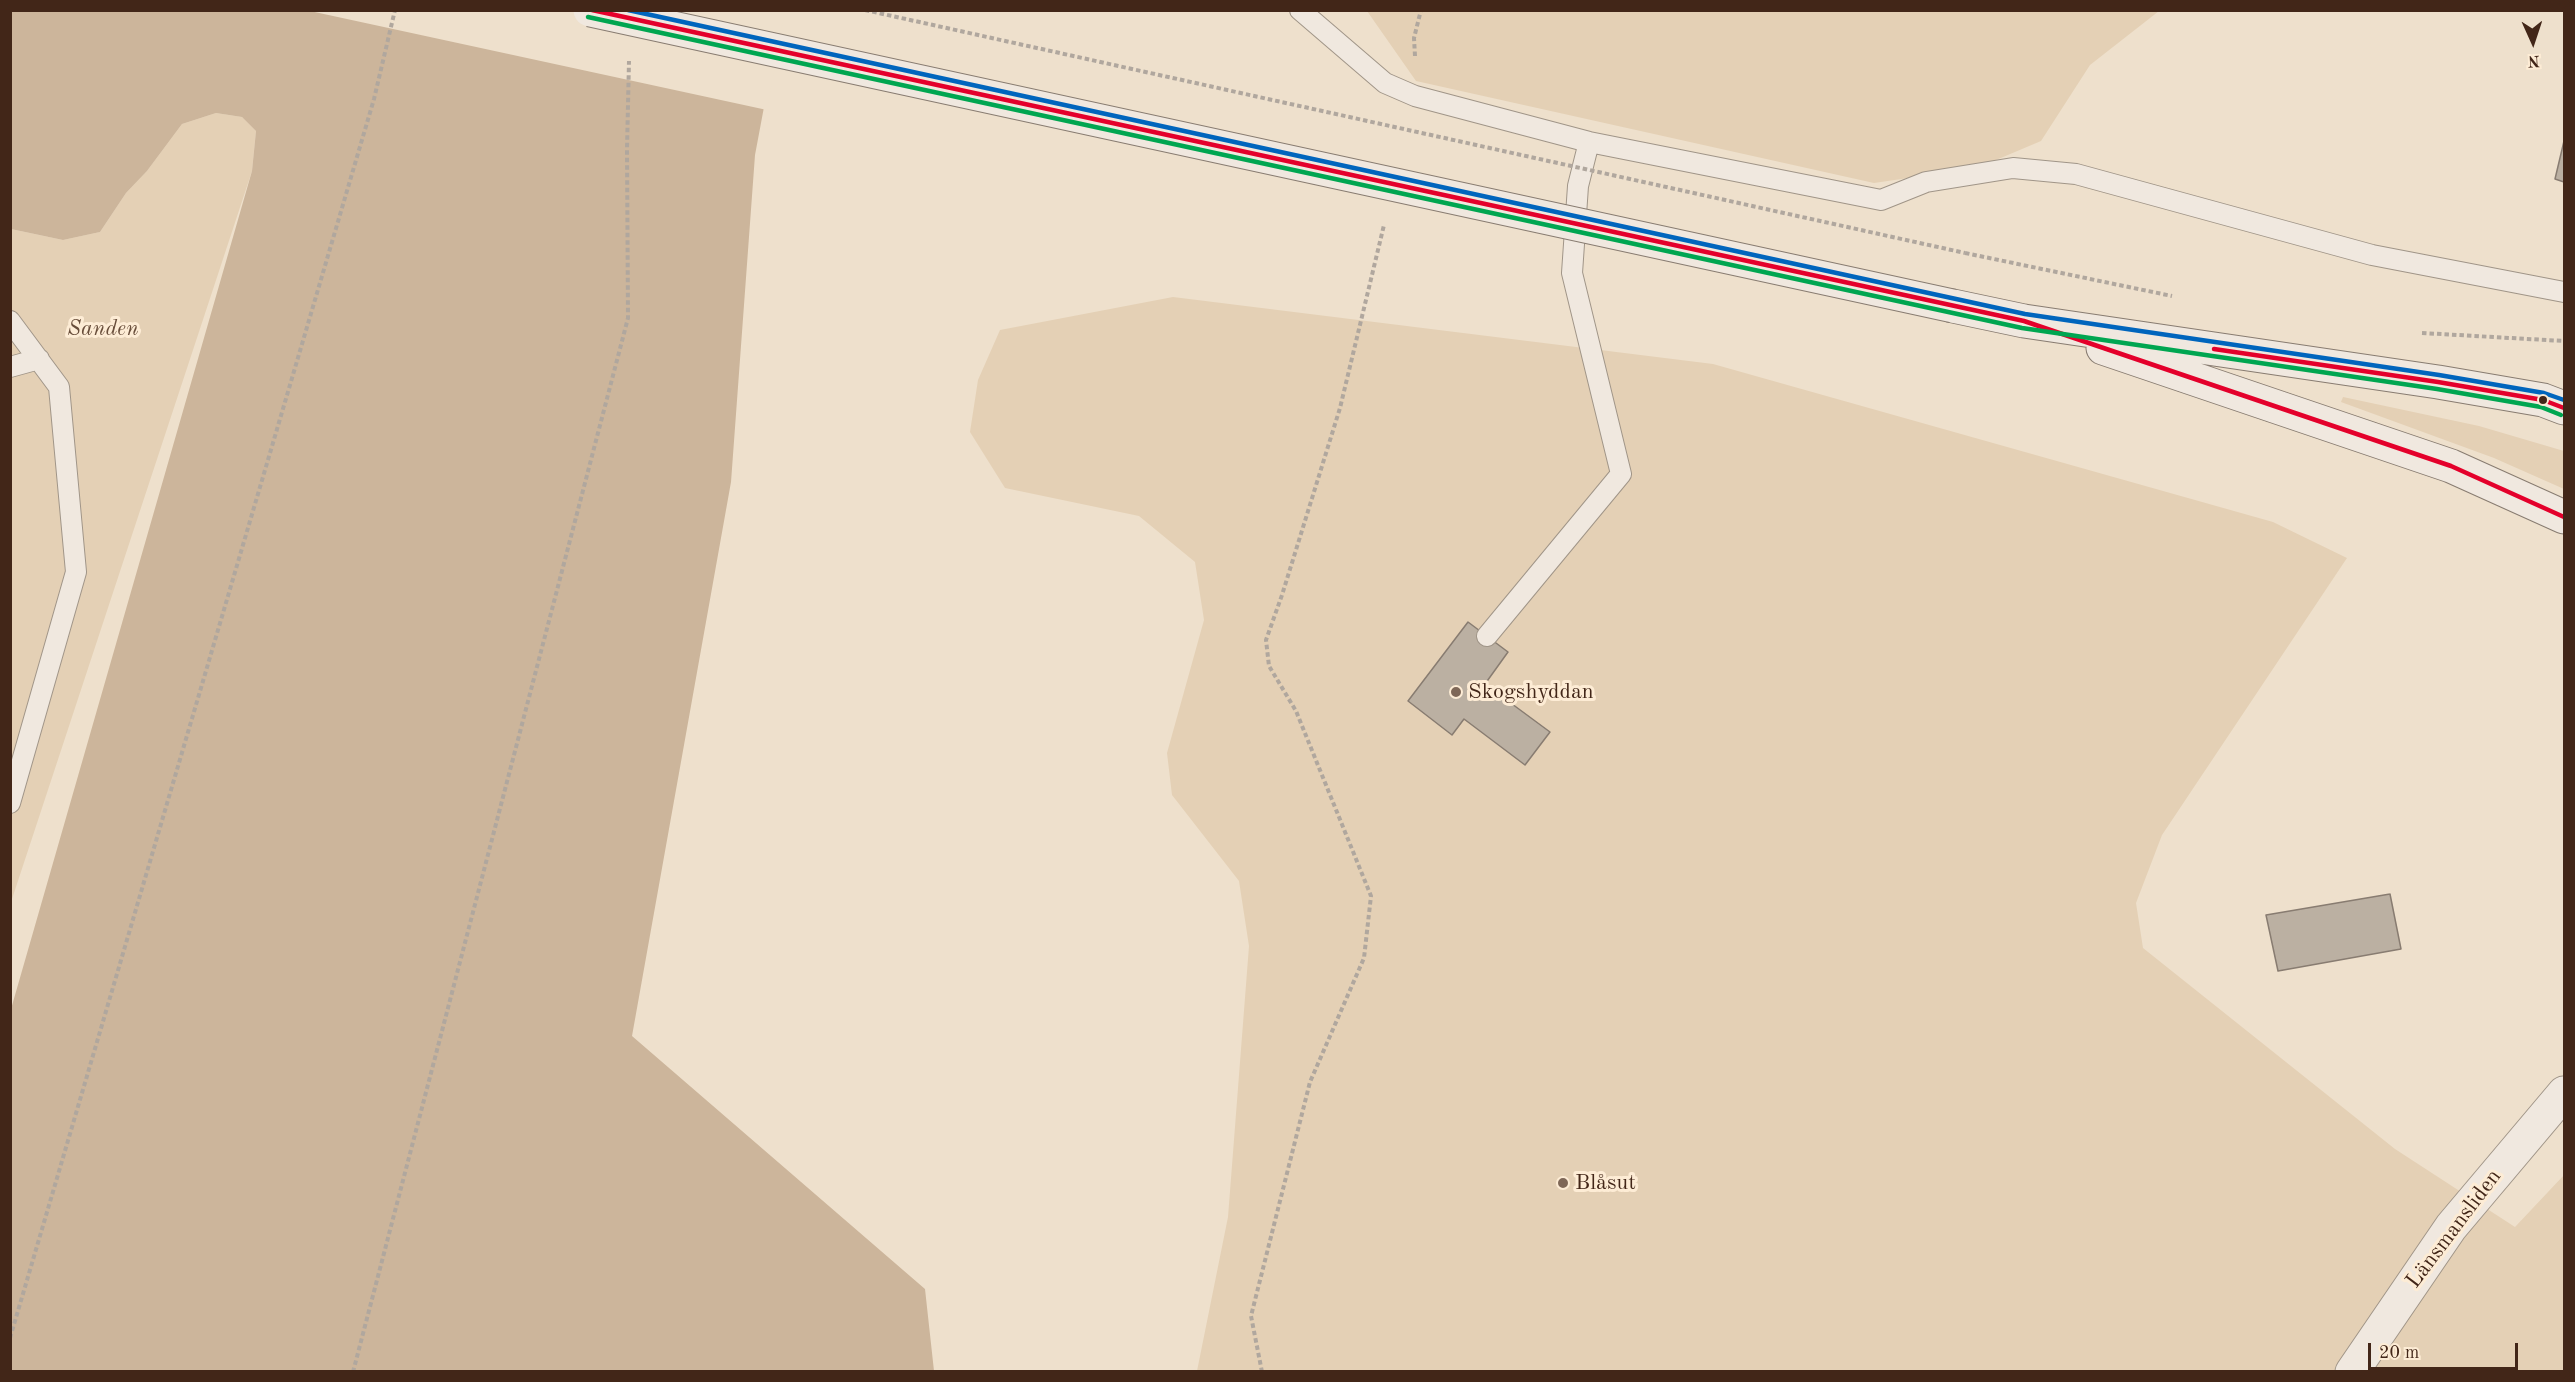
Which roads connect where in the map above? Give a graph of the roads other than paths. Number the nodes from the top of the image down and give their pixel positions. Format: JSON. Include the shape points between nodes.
{"nodes":[{"id":1,"x":590,"y":10,"type":"edge"},
{"id":2,"x":1300,"y":10,"type":"edge"},
{"id":3,"x":1589,"y":142,"type":"junction"},
{"id":4,"x":2565,"y":292,"type":"edge"},
{"id":5,"x":10,"y":321,"type":"edge"},
{"id":6,"x":2024,"y":321,"type":"junction"},
{"id":7,"x":39,"y":359,"type":"junction"},
{"id":8,"x":10,"y":367,"type":"edge"},
{"id":9,"x":2565,"y":408,"type":"edge"},
{"id":10,"x":2565,"y":518,"type":"edge"},
{"id":11,"x":1487,"y":636,"type":"dead end"},
{"id":12,"x":10,"y":803,"type":"edge"},
{"id":13,"x":2565,"y":1093,"type":"edge"},
{"id":14,"x":2352,"y":1371,"type":"edge"}],
"edges":[{"from":1,"to":6,"type":"main road","bridge":true},
{"from":2,"to":3,"type":"lane","via":[[1385,83],[1415,96]]},
{"from":3,"to":4,"type":"lane","via":[[1881,200],[1926,182],[2013,168],[2076,174],[2372,255]]},
{"from":3,"to":11,"type":"lane","via":[[1578,186],[1572,273],[1621,474]]},
{"from":5,"to":7,"type":"lane"},
{"from":6,"to":9,"type":"main road","via":[[2438,382],[2543,400]]},
{"from":6,"to":10,"type":"main road","via":[[2451,466]]},
{"from":7,"to":8,"type":"lane"},
{"from":7,"to":12,"type":"lane","via":[[59,387],[76,572]]},
{"from":13,"to":14,"type":"main road","name":"Länsmansliden","via":[[2451,1227]]}]}
